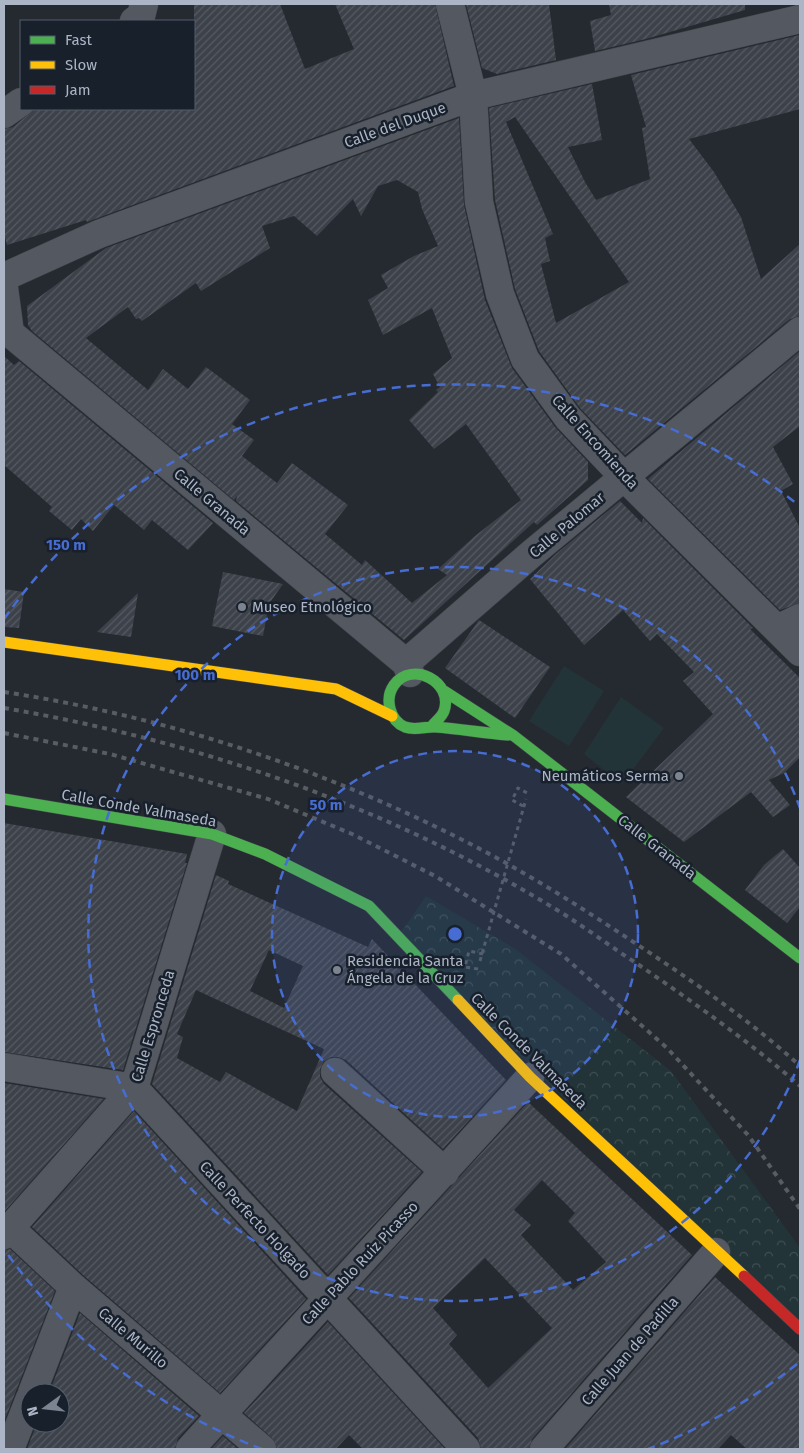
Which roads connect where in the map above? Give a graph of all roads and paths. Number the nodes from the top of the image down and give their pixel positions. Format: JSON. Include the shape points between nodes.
{"nodes":[{"id":1,"x":450,"y":4,"type":"edge"},
{"id":2,"x":800,"y":19,"type":"edge"},
{"id":3,"x":473,"y":96,"type":"junction"},
{"id":4,"x":20,"y":103,"type":"edge"},
{"id":5,"x":4,"y":114,"type":"edge"},
{"id":6,"x":4,"y":277,"type":"edge"},
{"id":7,"x":4,"y":288,"type":"edge"},
{"id":8,"x":800,"y":331,"type":"edge"},
{"id":9,"x":7,"y":336,"type":"edge"},
{"id":10,"x":624,"y":477,"type":"junction"},
{"id":11,"x":789,"y":623,"type":"edge"},
{"id":12,"x":4,"y":642,"type":"edge"},
{"id":13,"x":800,"y":652,"type":"edge"},
{"id":14,"x":404,"y":673,"type":"junction"},
{"id":15,"x":379,"y":684,"type":"dead end"},
{"id":16,"x":362,"y":686,"type":"dead end"},
{"id":17,"x":336,"y":688,"type":"junction"},
{"id":18,"x":444,"y":691,"type":"junction"},
{"id":19,"x":392,"y":716,"type":"junction"},
{"id":20,"x":432,"y":726,"type":"junction"},
{"id":21,"x":514,"y":736,"type":"junction"},
{"id":22,"x":529,"y":794,"type":"dead end"},
{"id":23,"x":4,"y":799,"type":"edge"},
{"id":24,"x":526,"y":799,"type":"dead end"},
{"id":25,"x":523,"y":806,"type":"junction"},
{"id":26,"x":212,"y":834,"type":"junction"},
{"id":27,"x":483,"y":954,"type":"junction"},
{"id":28,"x":800,"y":958,"type":"edge"},
{"id":29,"x":480,"y":961,"type":"dead end"},
{"id":30,"x":478,"y":969,"type":"dead end"},
{"id":31,"x":4,"y":1067,"type":"edge"},
{"id":32,"x":335,"y":1072,"type":"dead end"},
{"id":33,"x":530,"y":1077,"type":"junction"},
{"id":34,"x":134,"y":1088,"type":"junction"},
{"id":35,"x":445,"y":1172,"type":"junction"},
{"id":36,"x":6,"y":1230,"type":"edge"},
{"id":37,"x":716,"y":1252,"type":"junction"},
{"id":38,"x":73,"y":1287,"type":"junction"},
{"id":39,"x":327,"y":1299,"type":"junction"},
{"id":40,"x":800,"y":1329,"type":"edge"},
{"id":41,"x":36,"y":1383,"type":"edge"},
{"id":42,"x":222,"y":1413,"type":"junction"},
{"id":43,"x":20,"y":1424,"type":"edge"},
{"id":44,"x":10,"y":1449,"type":"edge"},
{"id":45,"x":190,"y":1449,"type":"edge"},
{"id":46,"x":262,"y":1449,"type":"edge"},
{"id":47,"x":466,"y":1449,"type":"edge"},
{"id":48,"x":544,"y":1449,"type":"edge"}],
"edges":[{"from":1,"to":3,"type":"street","name":"Calle Encomienda"},
{"from":2,"to":3,"type":"street","name":"Calle del Duque"},
{"from":3,"to":6,"type":"street","name":"Calle del Duque","via":[[98,234]]},
{"from":3,"to":10,"type":"street","name":"Calle Encomienda","via":[[479,202],[500,294],[525,360],[568,418]]},
{"from":4,"to":5,"type":"street"},
{"from":7,"to":9,"type":"street"},
{"from":8,"to":10,"type":"street","name":"Calle Palomar"},
{"from":9,"to":14,"type":"street","name":"Calle Granada"},
{"from":10,"to":11,"type":"street","name":"Calle Encomienda"},
{"from":10,"to":14,"type":"street","name":"Calle Palomar"},
{"from":11,"to":13,"type":"street","name":"Calle Encomienda"},
{"from":12,"to":17,"type":"main road"},
{"from":14,"to":15,"type":"main road"},
{"from":14,"to":18,"type":"main road","via":[[424,674],[436,680]]},
{"from":14,"to":19,"type":"main road","via":[[388,698]]},
{"from":16,"to":17,"type":"main road"},
{"from":17,"to":19,"type":"main road"},
{"from":18,"to":20,"type":"main road","via":[[444,711]]},
{"from":18,"to":21,"type":"main road","name":"Calle Granada"},
{"from":19,"to":20,"type":"main road","via":[[403,727],[417,730]]},
{"from":20,"to":21,"type":"main road"},
{"from":21,"to":28,"type":"main road","name":"Calle Granada"},
{"from":22,"to":25,"type":"path","via":[[518,788],[512,800]]},
{"from":23,"to":26,"type":"main road","name":"Calle Conde Valmaseda"},
{"from":24,"to":25,"type":"path","bridge":true},
{"from":25,"to":27,"type":"path","bridge":true},
{"from":26,"to":33,"type":"main road","name":"Calle Conde Valmaseda","via":[[265,854],[369,906]]},
{"from":26,"to":34,"type":"street","name":"Calle Espronceda"},
{"from":27,"to":29,"type":"path","bridge":true},
{"from":27,"to":30,"type":"path","via":[[469,951],[465,966]]},
{"from":31,"to":34,"type":"street"},
{"from":32,"to":35,"type":"street"},
{"from":33,"to":35,"type":"street","name":"Calle Pablo Ruiz Picasso"},
{"from":33,"to":37,"type":"main road","name":"Calle Conde Valmaseda"},
{"from":34,"to":36,"type":"street","name":"Calle Espronceda"},
{"from":34,"to":39,"type":"street","name":"Calle Perfecto Holgado"},
{"from":35,"to":39,"type":"street","name":"Calle Pablo Ruiz Picasso"},
{"from":36,"to":38,"type":"street","name":"Calle Murillo"},
{"from":37,"to":40,"type":"main road","name":"Calle Conde Valmaseda"},
{"from":37,"to":48,"type":"street","name":"Calle Juan de Padilla"},
{"from":38,"to":41,"type":"street"},
{"from":38,"to":42,"type":"street","name":"Calle Murillo"},
{"from":39,"to":42,"type":"street","name":"Calle Pablo Ruiz Picasso"},
{"from":39,"to":47,"type":"street","name":"Calle Perfecto Holgado"},
{"from":42,"to":45,"type":"street","name":"Calle Pablo Ruiz Picasso"},
{"from":42,"to":46,"type":"street","name":"Calle Murillo"},
{"from":43,"to":44,"type":"street"}]}
